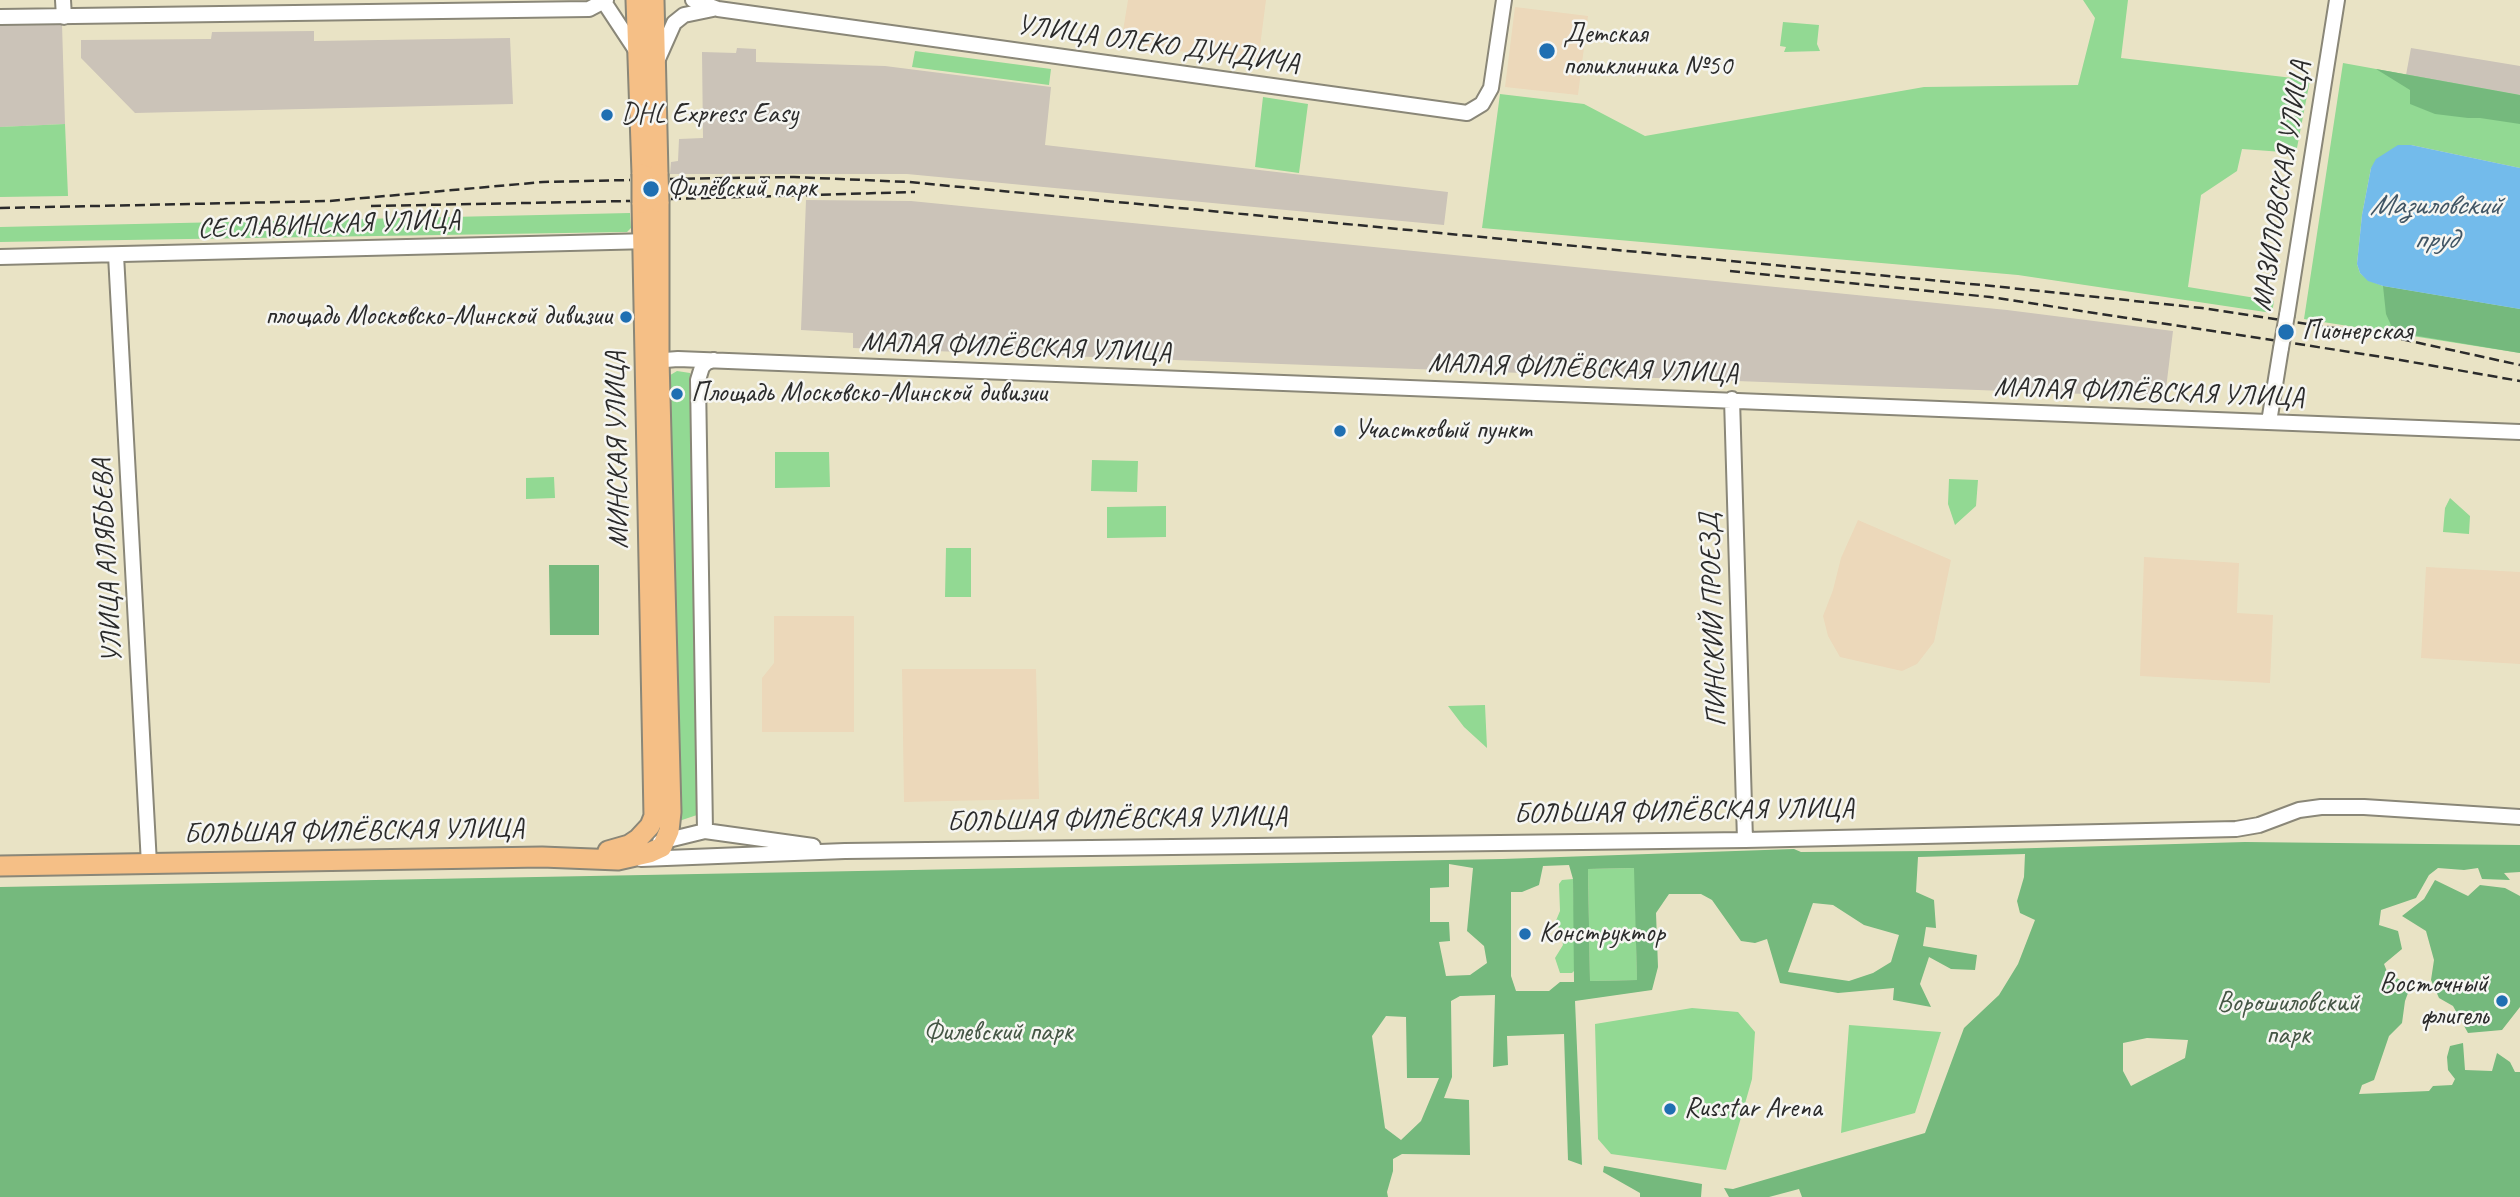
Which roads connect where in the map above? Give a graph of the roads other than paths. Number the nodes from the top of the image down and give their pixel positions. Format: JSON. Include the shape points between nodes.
{"nodes":[{"id":1,"x":63,"y":0,"type":"edge"},
{"id":2,"x":636,"y":0,"type":"edge"},
{"id":3,"x":654,"y":0,"type":"edge"},
{"id":4,"x":693,"y":0,"type":"edge"},
{"id":5,"x":1504,"y":0,"type":"edge"},
{"id":6,"x":2337,"y":0,"type":"edge"},
{"id":7,"x":605,"y":1,"type":"edge"},
{"id":8,"x":718,"y":9,"type":"junction"},
{"id":9,"x":64,"y":17,"type":"junction"},
{"id":10,"x":0,"y":18,"type":"edge"},
{"id":11,"x":637,"y":52,"type":"junction"},
{"id":12,"x":655,"y":68,"type":"junction"},
{"id":13,"x":650,"y":174,"type":"junction"},
{"id":14,"x":651,"y":241,"type":"junction"},
{"id":15,"x":116,"y":255,"type":"junction"},
{"id":16,"x":0,"y":257,"type":"edge"},
{"id":17,"x":714,"y":360,"type":"junction"},
{"id":18,"x":652,"y":361,"type":"junction"},
{"id":19,"x":1732,"y":399,"type":"junction"},
{"id":20,"x":2270,"y":422,"type":"junction"},
{"id":21,"x":2520,"y":432,"type":"edge"},
{"id":22,"x":663,"y":814,"type":"junction"},
{"id":23,"x":2520,"y":817,"type":"edge"},
{"id":24,"x":698,"y":833,"type":"junction"},
{"id":25,"x":666,"y":840,"type":"junction"},
{"id":26,"x":1745,"y":840,"type":"junction"},
{"id":27,"x":845,"y":851,"type":"junction"},
{"id":28,"x":623,"y":853,"type":"junction"},
{"id":29,"x":709,"y":858,"type":"junction"},
{"id":30,"x":149,"y":864,"type":"junction"},
{"id":31,"x":0,"y":866,"type":"edge"}],
"edges":[{"from":1,"to":9,"type":"street"},
{"from":2,"to":11,"type":"main road","name":"МИНСКАЯ УЛИЦА"},
{"from":3,"to":12,"type":"main road","name":"МИНСКАЯ УЛИЦА"},
{"from":4,"to":8,"type":"street","name":"УЛИЦА ОЛЕКО ДУНДИЧА"},
{"from":5,"to":8,"type":"street","name":"УЛИЦА ОЛЕКО ДУНДИЧА","via":[[1491,88],[1482,104],[1467,113]]},
{"from":6,"to":20,"type":"street","name":"МАЗИЛОВСКАЯ УЛИЦА","bridge":true},
{"from":7,"to":9,"type":"street","via":[[589,9]]},
{"from":7,"to":11,"type":"street"},
{"from":8,"to":12,"type":"street","name":"УЛИЦА ОЛЕКО ДУНДИЧА","via":[[684,15],[674,23]]},
{"from":9,"to":10,"type":"street"},
{"from":11,"to":13,"type":"main road","name":"МИНСКАЯ УЛИЦА"},
{"from":12,"to":13,"type":"main road","name":"МИНСКАЯ УЛИЦА"},
{"from":13,"to":14,"type":"main road","name":"МИНСКАЯ УЛИЦА","bridge":true},
{"from":14,"to":15,"type":"street","name":"СЕСЛАВИНСКАЯ УЛИЦА"},
{"from":14,"to":18,"type":"main road","name":"МИНСКАЯ УЛИЦА"},
{"from":15,"to":16,"type":"street","name":"СЕСЛАВИНСКАЯ УЛИЦА"},
{"from":15,"to":30,"type":"street","name":"УЛИЦА АЛЯБЬЕВА"},
{"from":17,"to":18,"type":"street","name":"МАЛАЯ ФИЛЁВСКАЯ УЛИЦА"},
{"from":17,"to":19,"type":"street","name":"МАЛАЯ ФИЛЁВСКАЯ УЛИЦА"},
{"from":17,"to":24,"type":"street","via":[[702,368],[698,380]]},
{"from":18,"to":22,"type":"main road","name":"МИНСКАЯ УЛИЦА"},
{"from":19,"to":20,"type":"street","name":"МАЛАЯ ФИЛЁВСКАЯ УЛИЦА"},
{"from":19,"to":26,"type":"street","name":"ПИНСКИЙ ПРОЕЗД"},
{"from":20,"to":21,"type":"street","name":"МАЛАЯ ФИЛЁВСКАЯ УЛИЦА"},
{"from":22,"to":24,"type":"street"},
{"from":22,"to":25,"type":"main road","name":"МИНСКАЯ УЛИЦА"},
{"from":22,"to":28,"type":"main road"},
{"from":23,"to":26,"type":"street","name":"БОЛЬШАЯ ФИЛЁВСКАЯ УЛИЦА","via":[[2321,807],[2236,829]]},
{"from":24,"to":25,"type":"street","name":"БОЛЬШАЯ ФИЛЁВСКАЯ УЛИЦА"},
{"from":24,"to":27,"type":"street","name":"БОЛЬШАЯ ФИЛЁВСКАЯ УЛИЦА"},
{"from":25,"to":28,"type":"main road","via":[[658,849]]},
{"from":25,"to":29,"type":"street","name":"БОЛЬШАЯ ФИЛЁВСКАЯ УЛИЦА","via":[[680,850]]},
{"from":26,"to":27,"type":"street","name":"БОЛЬШАЯ ФИЛЁВСКАЯ УЛИЦА"},
{"from":27,"to":29,"type":"street","name":"БОЛЬШАЯ ФИЛЁВСКАЯ УЛИЦА"},
{"from":28,"to":29,"type":"street","name":"БОЛЬШАЯ ФИЛЁВСКАЯ УЛИЦА"},
{"from":28,"to":30,"type":"main road","name":"БОЛЬШАЯ ФИЛЁВСКАЯ УЛИЦА"},
{"from":30,"to":31,"type":"main road","name":"БОЛЬШАЯ ФИЛЁВСКАЯ УЛИЦА"}]}
